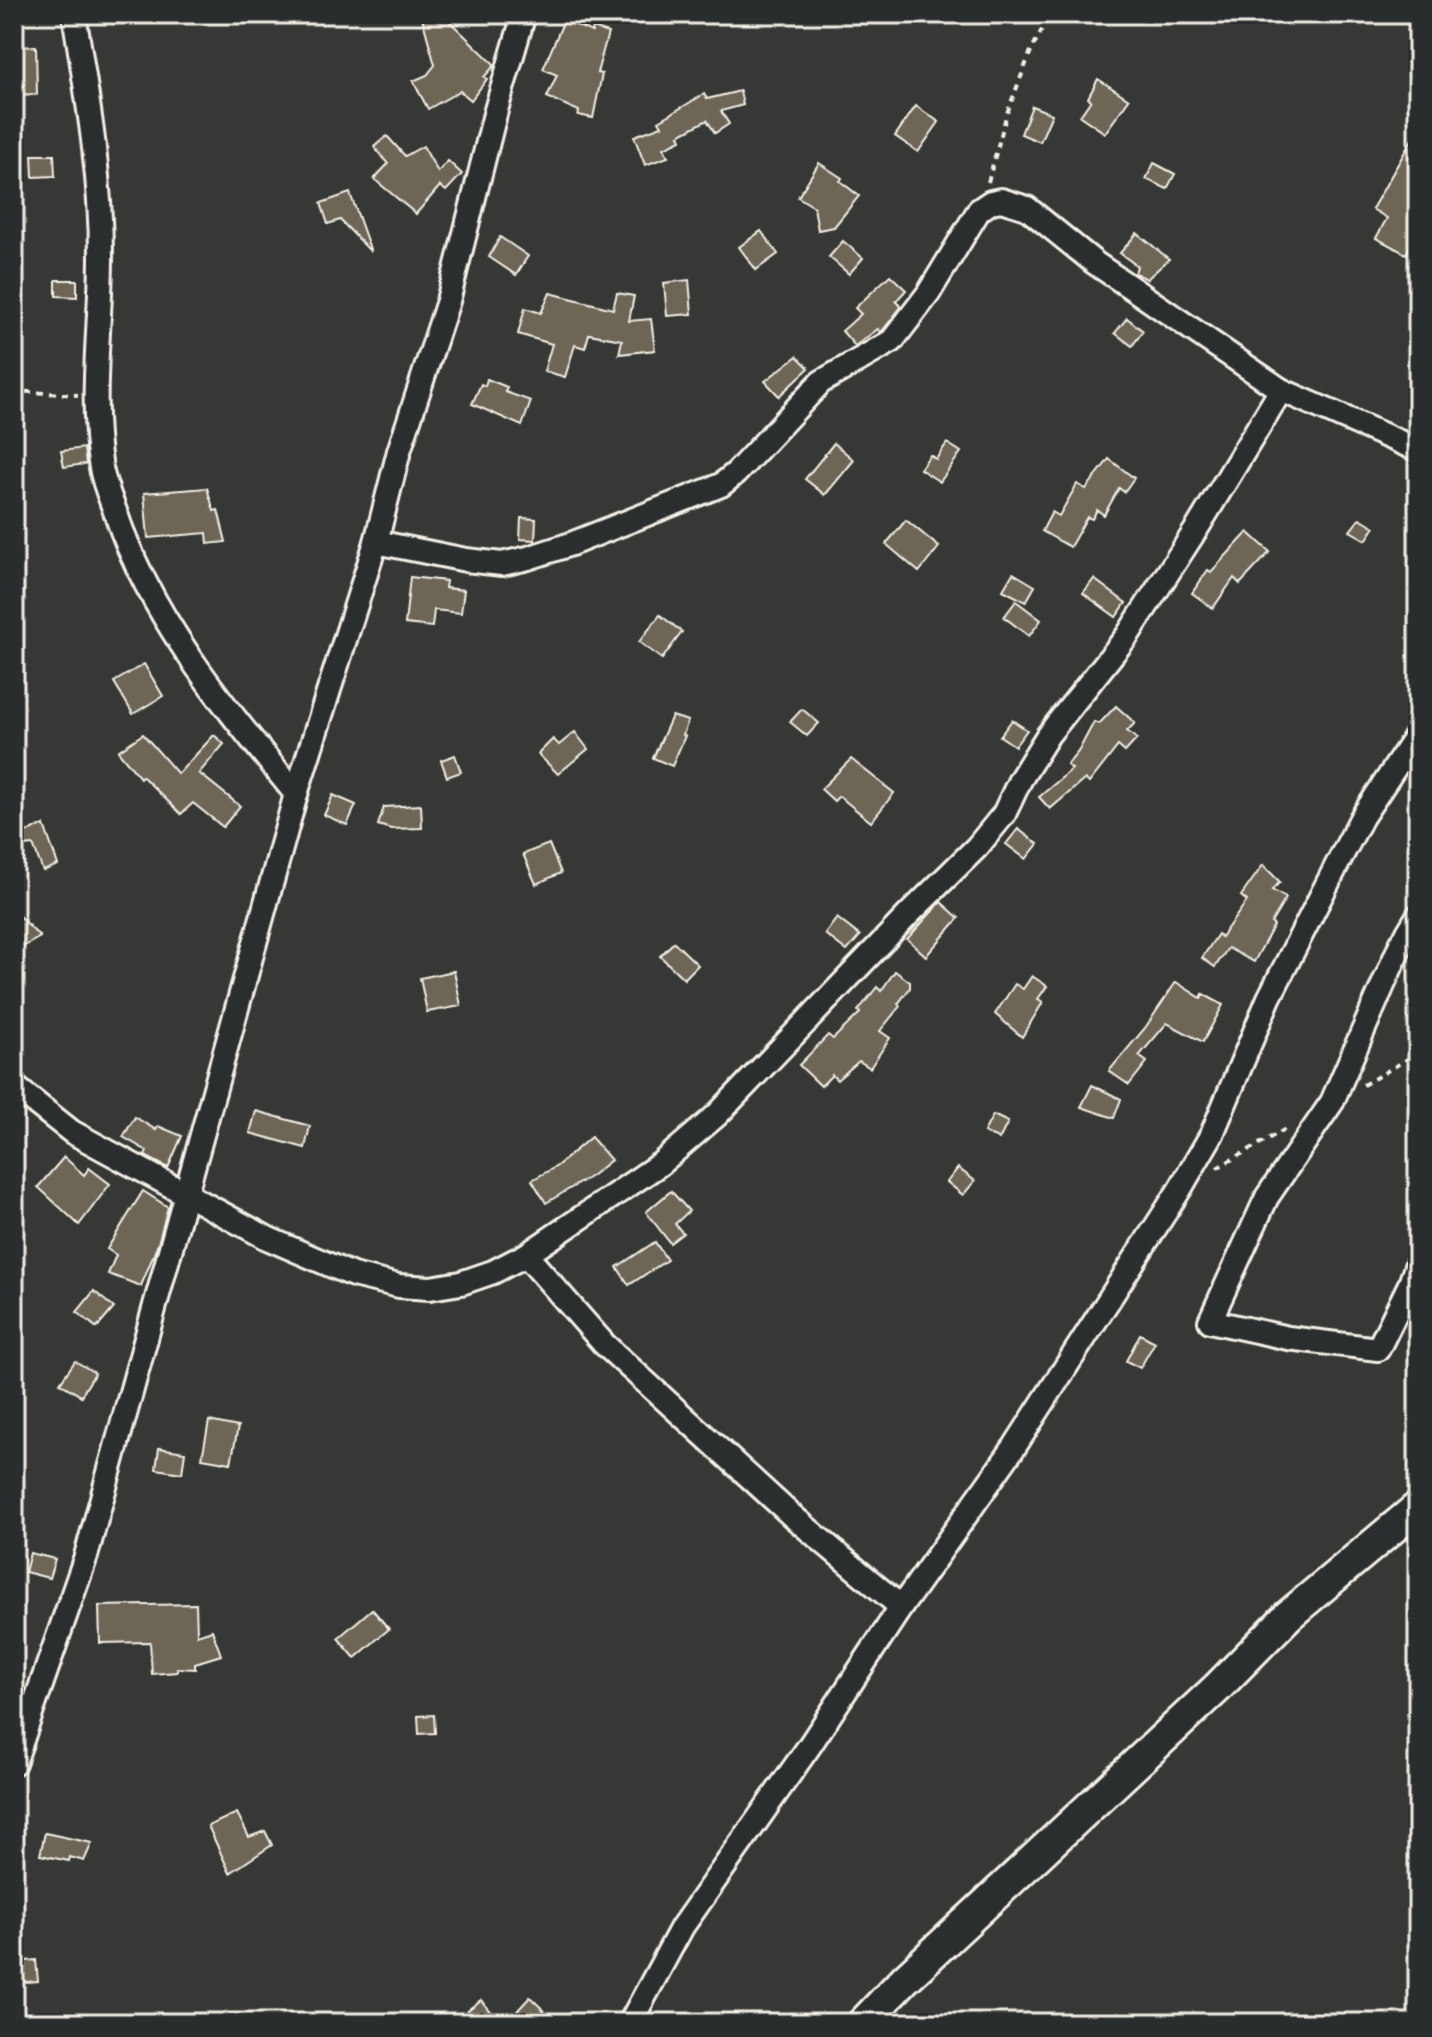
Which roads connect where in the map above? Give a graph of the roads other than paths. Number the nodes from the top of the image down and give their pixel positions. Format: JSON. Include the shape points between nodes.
{"nodes":[{"id":1,"x":74,"y":14,"type":"edge"},
{"id":2,"x":524,"y":14,"type":"edge"},
{"id":3,"x":1281,"y":390,"type":"junction"},
{"id":4,"x":1418,"y":450,"type":"edge"},
{"id":5,"x":376,"y":542,"type":"junction"},
{"id":6,"x":1418,"y":733,"type":"edge"},
{"id":7,"x":296,"y":794,"type":"junction"},
{"id":8,"x":1418,"y":916,"type":"edge"},
{"id":9,"x":14,"y":1086,"type":"edge"},
{"id":10,"x":185,"y":1194,"type":"junction"},
{"id":11,"x":526,"y":1255,"type":"junction"},
{"id":12,"x":1418,"y":1261,"type":"edge"},
{"id":13,"x":1418,"y":1507,"type":"edge"},
{"id":14,"x":901,"y":1607,"type":"junction"},
{"id":15,"x":14,"y":1763,"type":"edge"},
{"id":16,"x":630,"y":2023,"type":"edge"},
{"id":17,"x":863,"y":2023,"type":"edge"}],
"edges":[{"from":1,"to":7,"type":"street","via":[[100,188],[101,469],[146,584],[186,653]]},
{"from":2,"to":5,"type":"street","via":[[448,301],[399,451]]},
{"from":3,"to":4,"type":"street"},
{"from":3,"to":5,"type":"street","via":[[1095,263],[1027,208],[1001,200],[979,210],[892,341],[821,382],[721,485],[571,544],[502,564]]},
{"from":3,"to":11,"type":"street","via":[[1127,636],[1048,735],[1004,814],[977,847],[717,1115],[660,1164]]},
{"from":5,"to":7,"type":"street"},
{"from":6,"to":14,"type":"street","via":[[1362,817],[1269,998],[1212,1134],[1180,1189],[1015,1446]]},
{"from":7,"to":10,"type":"street"},
{"from":8,"to":12,"type":"street","via":[[1332,1102],[1267,1197],[1210,1321],[1378,1349]]},
{"from":9,"to":10,"type":"street","via":[[72,1132]]},
{"from":10,"to":11,"type":"street","via":[[267,1238],[353,1275],[399,1286],[461,1283]]},
{"from":10,"to":15,"type":"street","via":[[86,1556]]},
{"from":11,"to":14,"type":"street","via":[[604,1344]]},
{"from":13,"to":17,"type":"main road","via":[[1289,1615]]},
{"from":14,"to":16,"type":"street","via":[[682,1927]]}]}
